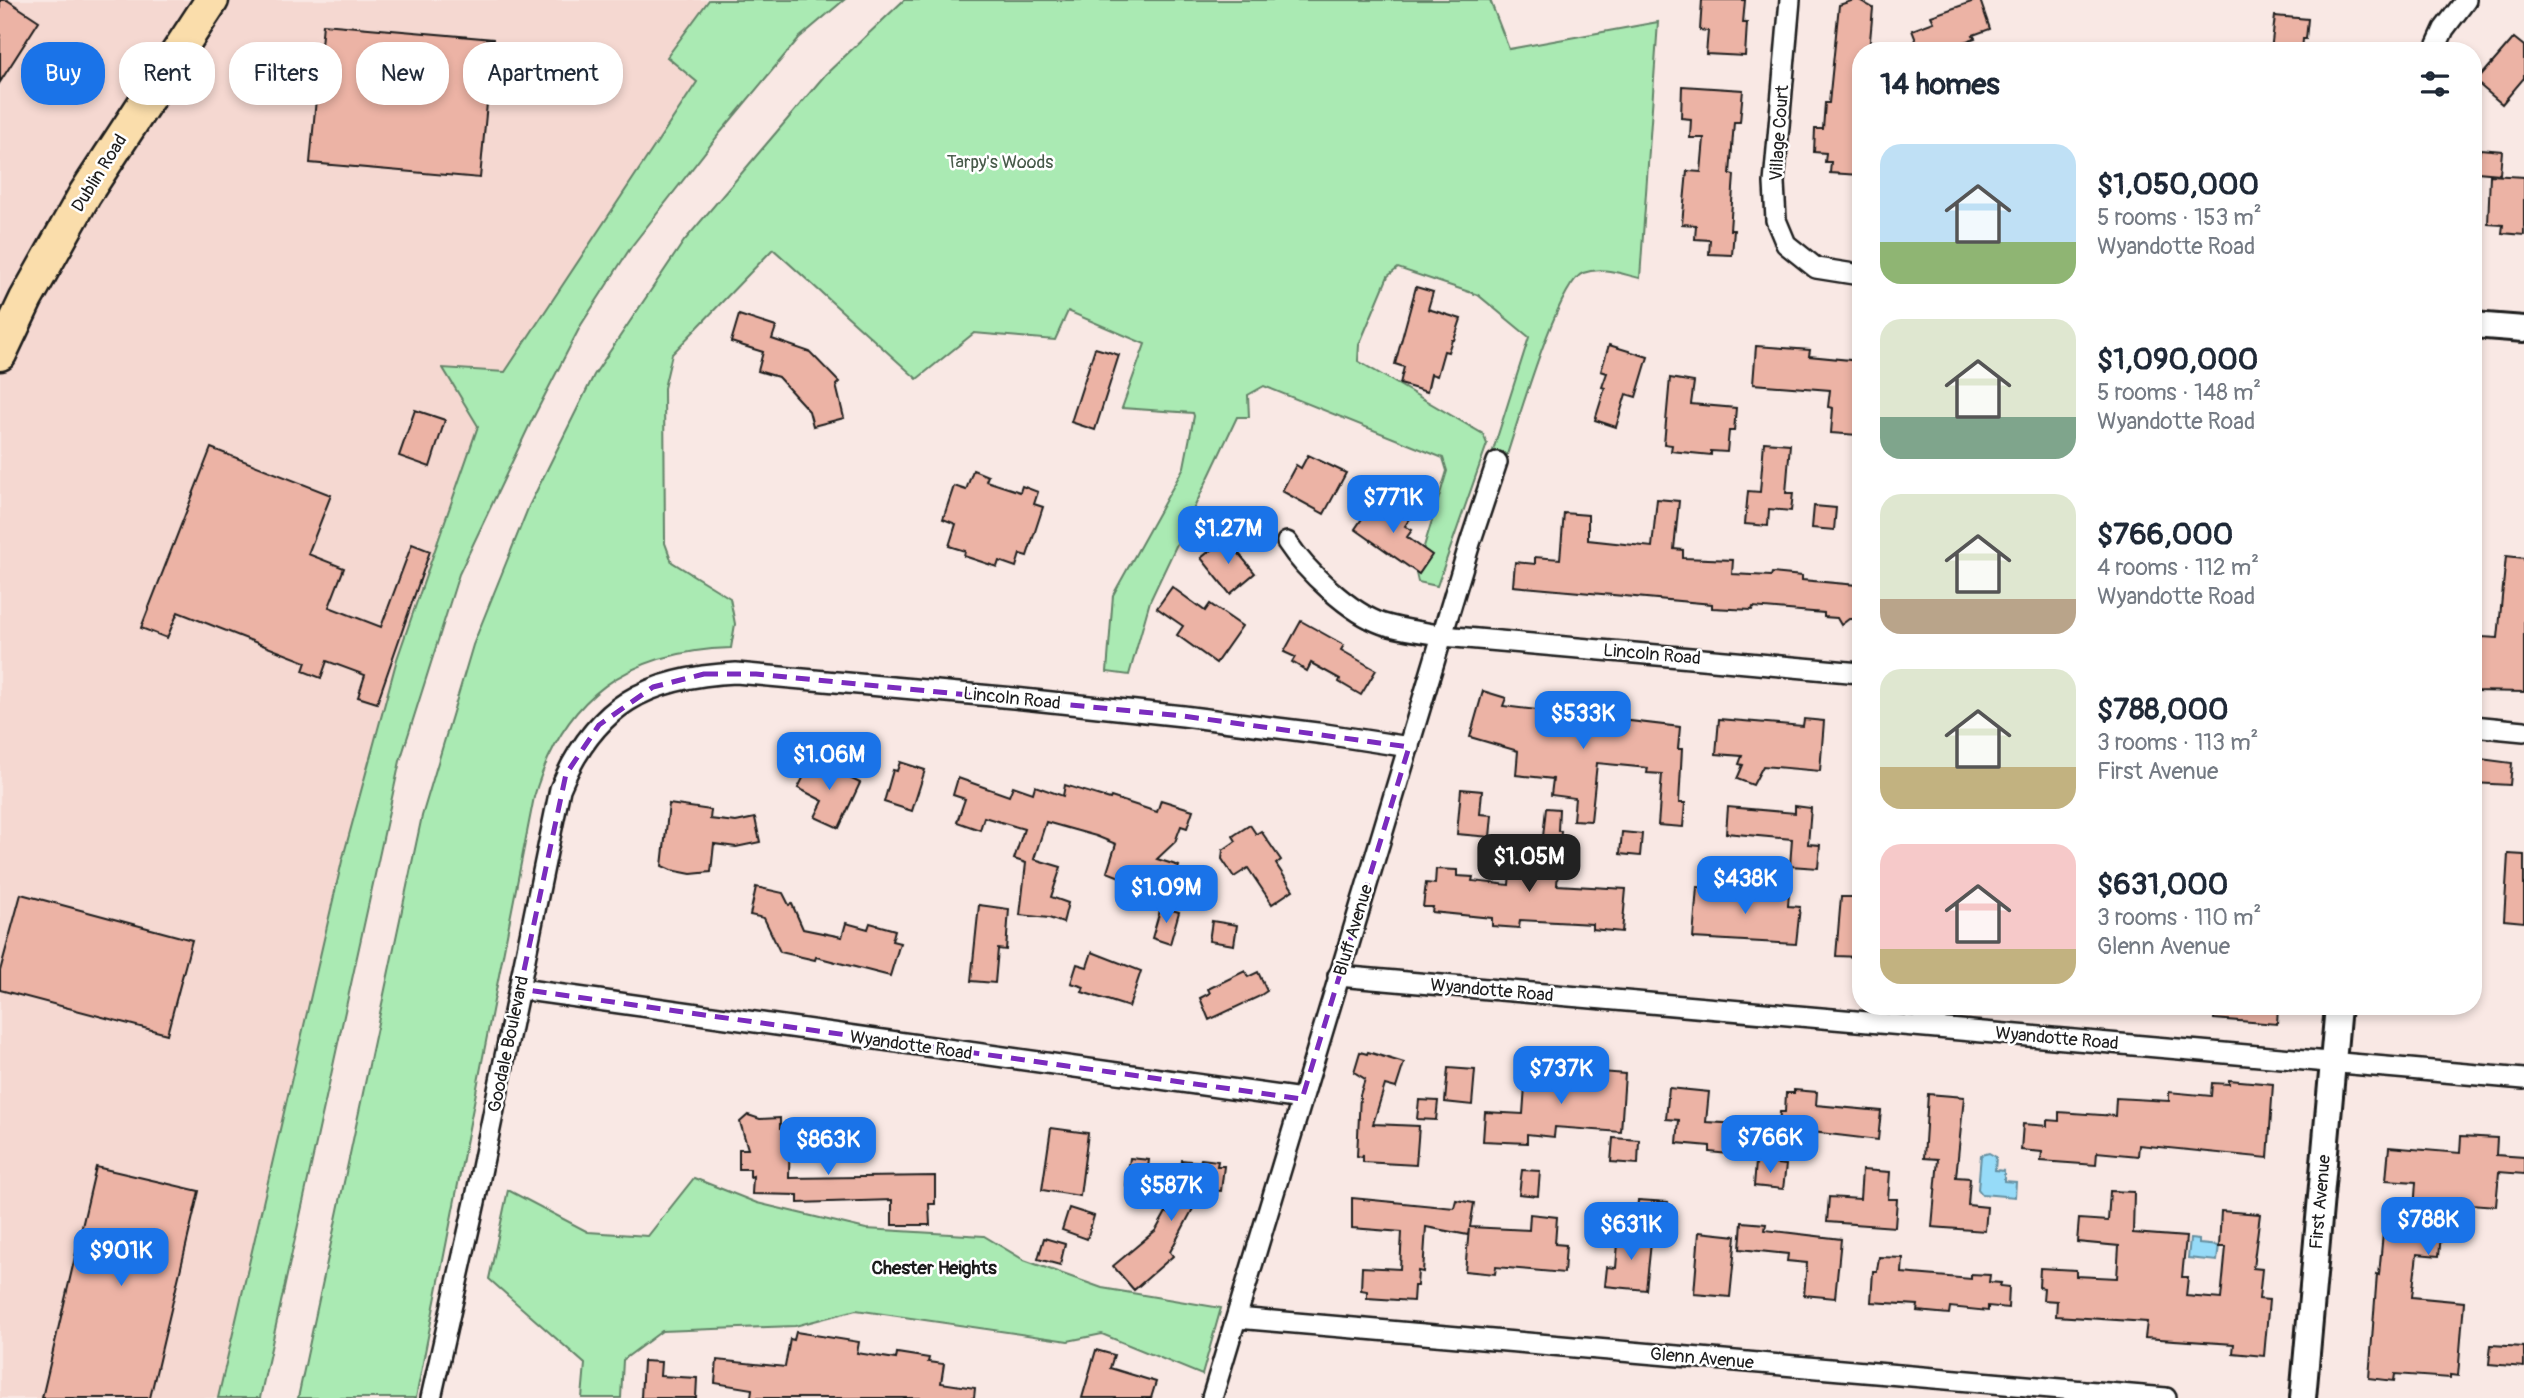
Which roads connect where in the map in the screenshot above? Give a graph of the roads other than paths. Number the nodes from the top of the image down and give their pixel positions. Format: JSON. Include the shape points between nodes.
{"nodes":[{"id":1,"x":212,"y":0,"type":"edge"},
{"id":2,"x":1790,"y":0,"type":"edge"},
{"id":3,"x":2466,"y":0,"type":"edge"},
{"id":4,"x":2438,"y":42,"type":"edge"},
{"id":5,"x":1852,"y":274,"type":"edge"},
{"id":6,"x":2482,"y":326,"type":"edge"},
{"id":7,"x":2524,"y":329,"type":"edge"},
{"id":8,"x":0,"y":354,"type":"edge"},
{"id":9,"x":1497,"y":462,"type":"dead end"},
{"id":10,"x":1287,"y":542,"type":"dead end"},
{"id":11,"x":1443,"y":636,"type":"junction"},
{"id":12,"x":1852,"y":672,"type":"edge"},
{"id":13,"x":619,"y":706,"type":"joint"},
{"id":14,"x":2482,"y":727,"type":"edge"},
{"id":15,"x":2524,"y":731,"type":"edge"},
{"id":16,"x":1409,"y":747,"type":"junction"},
{"id":17,"x":1338,"y":976,"type":"junction"},
{"id":18,"x":520,"y":989,"type":"junction"},
{"id":19,"x":2337,"y":1015,"type":"edge"},
{"id":20,"x":2333,"y":1063,"type":"junction"},
{"id":21,"x":2524,"y":1079,"type":"edge"},
{"id":22,"x":1302,"y":1099,"type":"junction"},
{"id":23,"x":1237,"y":1318,"type":"junction"},
{"id":24,"x":431,"y":1398,"type":"edge"},
{"id":25,"x":1212,"y":1398,"type":"edge"},
{"id":26,"x":2166,"y":1398,"type":"edge"},
{"id":27,"x":2303,"y":1398,"type":"edge"}],
"edges":[{"from":1,"to":8,"type":"main road","name":"Dublin Road","via":[[85,194]]},
{"from":2,"to":5,"type":"street","name":"Village Court","via":[[1774,183],[1776,220],[1786,244],[1816,268]]},
{"from":3,"to":4,"type":"street"},
{"from":6,"to":7,"type":"street"},
{"from":9,"to":11,"type":"street","name":"Bluff Avenue"},
{"from":10,"to":11,"type":"street","name":"Lincoln Road","via":[[1320,582],[1348,604],[1381,623]]},
{"from":11,"to":12,"type":"street","name":"Lincoln Road"},
{"from":11,"to":16,"type":"street","name":"Bluff Avenue"},
{"from":13,"to":16,"type":"street","name":"Lincoln Road","via":[[669,681],[736,673],[1183,716]]},
{"from":13,"to":18,"type":"street","name":"Goodale Boulevard","via":[[580,748],[560,789]]},
{"from":14,"to":15,"type":"street"},
{"from":16,"to":17,"type":"street","name":"Bluff Avenue"},
{"from":17,"to":20,"type":"street","name":"Wyandotte Road"},
{"from":17,"to":22,"type":"street","name":"Bluff Avenue"},
{"from":18,"to":22,"type":"street","name":"Wyandotte Road"},
{"from":18,"to":24,"type":"street","name":"Goodale Boulevard"},
{"from":19,"to":20,"type":"street","name":"First Avenue"},
{"from":20,"to":21,"type":"street","name":"Wyandotte Road"},
{"from":20,"to":27,"type":"street","name":"First Avenue"},
{"from":22,"to":23,"type":"street","name":"Bluff Avenue"},
{"from":23,"to":25,"type":"street","name":"Bluff Avenue"},
{"from":23,"to":26,"type":"street","name":"Glenn Avenue"}]}
